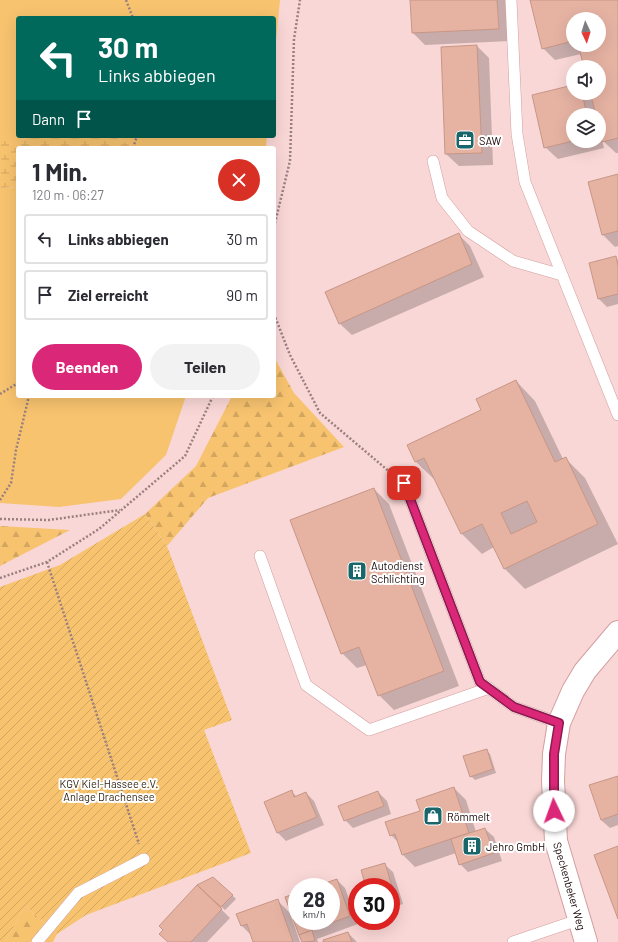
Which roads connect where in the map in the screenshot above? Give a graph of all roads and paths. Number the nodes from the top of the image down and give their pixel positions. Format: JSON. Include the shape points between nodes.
{"nodes":[{"id":1,"x":126,"y":0,"type":"edge"},
{"id":2,"x":300,"y":0,"type":"edge"},
{"id":3,"x":511,"y":0,"type":"edge"},
{"id":4,"x":131,"y":16,"type":"edge"},
{"id":5,"x":433,"y":161,"type":"dead end"},
{"id":6,"x":276,"y":219,"type":"edge"},
{"id":7,"x":562,"y":275,"type":"junction"},
{"id":8,"x":276,"y":319,"type":"edge"},
{"id":9,"x":16,"y":384,"type":"edge"},
{"id":10,"x":0,"y":394,"type":"edge"},
{"id":11,"x":29,"y":398,"type":"edge"},
{"id":12,"x":212,"y":398,"type":"edge"},
{"id":13,"x":618,"y":415,"type":"edge"},
{"id":14,"x":404,"y":483,"type":"joint"},
{"id":15,"x":0,"y":500,"type":"edge"},
{"id":16,"x":120,"y":510,"type":"junction"},
{"id":17,"x":0,"y":519,"type":"edge"},
{"id":18,"x":260,"y":556,"type":"dead end"},
{"id":19,"x":47,"y":562,"type":"junction"},
{"id":20,"x":0,"y":578,"type":"edge"},
{"id":21,"x":618,"y":632,"type":"edge"},
{"id":22,"x":489,"y":688,"type":"junction"},
{"id":23,"x":559,"y":723,"type":"junction"},
{"id":24,"x":144,"y":859,"type":"joint"},
{"id":25,"x":578,"y":920,"type":"junction"},
{"id":26,"x":37,"y":942,"type":"edge"},
{"id":27,"x":513,"y":942,"type":"edge"},
{"id":28,"x":586,"y":942,"type":"edge"}],
"edges":[{"from":1,"to":4,"type":"path"},
{"from":2,"to":6,"type":"path","via":[[294,39],[290,161]]},
{"from":3,"to":7,"type":"lane","via":[[517,134],[525,182]]},
{"from":5,"to":7,"type":"lane","via":[[442,198],[468,231],[513,261]]},
{"from":7,"to":13,"type":"lane"},
{"from":8,"to":14,"type":"path","via":[[290,355],[320,413]]},
{"from":9,"to":10,"type":"path"},
{"from":11,"to":15,"type":"path","via":[[11,483]]},
{"from":12,"to":16,"type":"path","via":[[185,456]]},
{"from":14,"to":22,"type":"lane","via":[[480,682]]},
{"from":16,"to":17,"type":"path","via":[[49,520]]},
{"from":16,"to":19,"type":"path","via":[[99,530]]},
{"from":18,"to":22,"type":"lane","via":[[306,685],[369,730]]},
{"from":19,"to":20,"type":"path"},
{"from":19,"to":24,"type":"path"},
{"from":21,"to":23,"type":"street","name":"Speckenbeker Weg","via":[[585,671]]},
{"from":22,"to":23,"type":"lane","via":[[514,707]]},
{"from":23,"to":25,"type":"street","name":"Speckenbeker Weg","via":[[553,781],[556,841]]},
{"from":24,"to":26,"type":"lane","via":[[78,893]]},
{"from":25,"to":27,"type":"lane"},
{"from":25,"to":28,"type":"street","name":"Speckenbeker Weg"}]}
